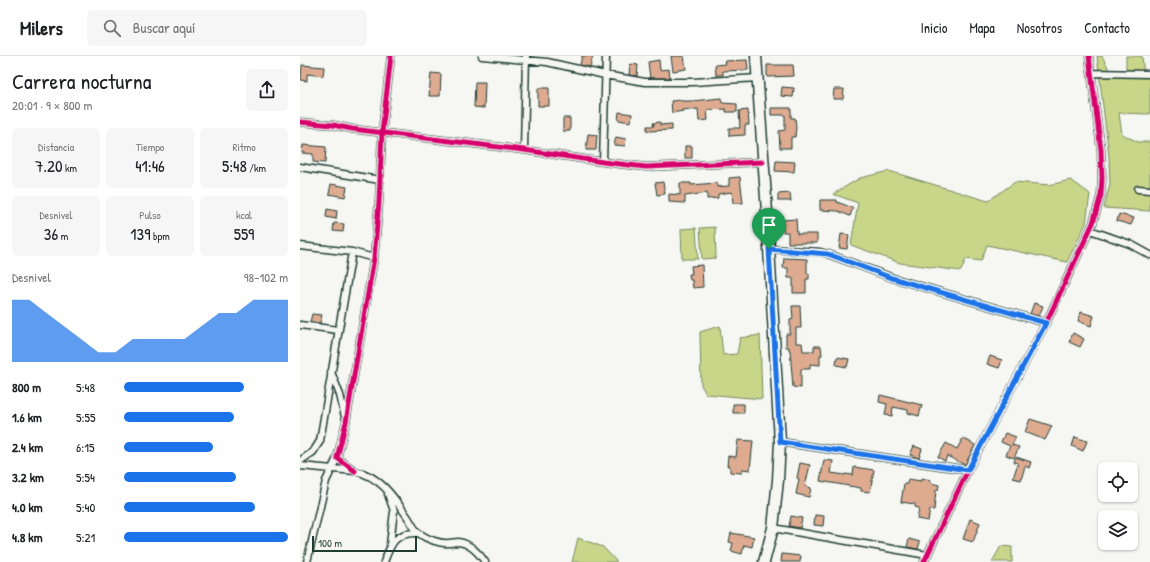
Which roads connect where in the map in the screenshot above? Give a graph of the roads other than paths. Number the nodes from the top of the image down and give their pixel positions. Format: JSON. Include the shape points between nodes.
{"nodes":[{"id":1,"x":391,"y":56,"type":"edge"},
{"id":2,"x":482,"y":56,"type":"edge"},
{"id":3,"x":606,"y":56,"type":"edge"},
{"id":4,"x":756,"y":56,"type":"edge"},
{"id":5,"x":1089,"y":56,"type":"edge"},
{"id":6,"x":526,"y":58,"type":"edge"},
{"id":7,"x":1091,"y":73,"type":"junction"},
{"id":8,"x":1150,"y":74,"type":"edge"},
{"id":9,"x":605,"y":75,"type":"junction"},
{"id":10,"x":758,"y":78,"type":"junction"},
{"id":11,"x":300,"y":122,"type":"edge"},
{"id":12,"x":382,"y":132,"type":"junction"},
{"id":13,"x":524,"y":150,"type":"junction"},
{"id":14,"x":603,"y":162,"type":"junction"},
{"id":15,"x":764,"y":162,"type":"junction"},
{"id":16,"x":300,"y":167,"type":"edge"},
{"id":17,"x":380,"y":180,"type":"junction"},
{"id":18,"x":1138,"y":189,"type":"dead end"},
{"id":19,"x":1150,"y":190,"type":"edge"},
{"id":20,"x":1090,"y":230,"type":"junction"},
{"id":21,"x":300,"y":246,"type":"edge"},
{"id":22,"x":769,"y":249,"type":"junction"},
{"id":23,"x":352,"y":252,"type":"junction"},
{"id":24,"x":1150,"y":255,"type":"edge"},
{"id":25,"x":374,"y":258,"type":"junction"},
{"id":26,"x":1046,"y":323,"type":"junction"},
{"id":27,"x":300,"y":325,"type":"edge"},
{"id":28,"x":338,"y":330,"type":"junction"},
{"id":29,"x":331,"y":372,"type":"junction"},
{"id":30,"x":346,"y":422,"type":"junction"},
{"id":31,"x":780,"y":442,"type":"junction"},
{"id":32,"x":337,"y":458,"type":"junction"},
{"id":33,"x":300,"y":461,"type":"edge"},
{"id":34,"x":300,"y":466,"type":"edge"},
{"id":35,"x":310,"y":468,"type":"junction"},
{"id":36,"x":300,"y":470,"type":"edge"},
{"id":37,"x":332,"y":470,"type":"junction"},
{"id":38,"x":968,"y":470,"type":"junction"},
{"id":39,"x":355,"y":471,"type":"junction"},
{"id":40,"x":387,"y":491,"type":"junction"},
{"id":41,"x":772,"y":528,"type":"junction"},
{"id":42,"x":418,"y":533,"type":"junction"},
{"id":43,"x":390,"y":544,"type":"junction"},
{"id":44,"x":927,"y":555,"type":"junction"},
{"id":45,"x":482,"y":560,"type":"edge"},
{"id":46,"x":307,"y":562,"type":"edge"},
{"id":47,"x":384,"y":562,"type":"edge"},
{"id":48,"x":764,"y":562,"type":"edge"},
{"id":49,"x":924,"y":562,"type":"edge"}],
"edges":[{"from":1,"to":12,"type":"street"},
{"from":2,"to":6,"type":"street"},
{"from":3,"to":9,"type":"street"},
{"from":4,"to":10,"type":"main road"},
{"from":5,"to":7,"type":"street"},
{"from":6,"to":9,"type":"street"},
{"from":6,"to":13,"type":"street"},
{"from":7,"to":8,"type":"street"},
{"from":7,"to":20,"type":"street","via":[[1102,178],[1101,195]]},
{"from":9,"to":10,"type":"street","via":[[645,82]]},
{"from":9,"to":14,"type":"street"},
{"from":10,"to":15,"type":"main road"},
{"from":11,"to":12,"type":"street"},
{"from":12,"to":13,"type":"street"},
{"from":12,"to":17,"type":"street"},
{"from":13,"to":14,"type":"street"},
{"from":14,"to":15,"type":"street","via":[[646,167]]},
{"from":15,"to":22,"type":"main road"},
{"from":16,"to":17,"type":"street"},
{"from":17,"to":25,"type":"street"},
{"from":18,"to":19,"type":"street"},
{"from":20,"to":24,"type":"street","via":[[1130,244]]},
{"from":20,"to":26,"type":"street"},
{"from":21,"to":23,"type":"street"},
{"from":22,"to":26,"type":"street","via":[[828,254],[892,278]]},
{"from":22,"to":31,"type":"main road"},
{"from":23,"to":25,"type":"street"},
{"from":23,"to":28,"type":"street"},
{"from":25,"to":30,"type":"street"},
{"from":26,"to":38,"type":"street"},
{"from":27,"to":28,"type":"street"},
{"from":28,"to":29,"type":"street"},
{"from":29,"to":30,"type":"street","via":[[342,400]]},
{"from":29,"to":33,"type":"street","via":[[320,441],[313,452]]},
{"from":30,"to":32,"type":"street"},
{"from":31,"to":38,"type":"street"},
{"from":31,"to":41,"type":"main road"},
{"from":32,"to":37,"type":"street"},
{"from":32,"to":39,"type":"street"},
{"from":34,"to":35,"type":"street"},
{"from":35,"to":36,"type":"street"},
{"from":35,"to":37,"type":"street"},
{"from":37,"to":39,"type":"street"},
{"from":37,"to":46,"type":"street","via":[[326,481]]},
{"from":38,"to":44,"type":"street"},
{"from":39,"to":40,"type":"street","via":[[373,478]]},
{"from":40,"to":42,"type":"street"},
{"from":40,"to":43,"type":"street","via":[[394,511]]},
{"from":41,"to":44,"type":"street"},
{"from":41,"to":48,"type":"main road"},
{"from":42,"to":43,"type":"street","via":[[400,536]]},
{"from":42,"to":45,"type":"street","via":[[442,543],[464,543],[476,551]]},
{"from":43,"to":47,"type":"street"},
{"from":44,"to":49,"type":"street"}]}
